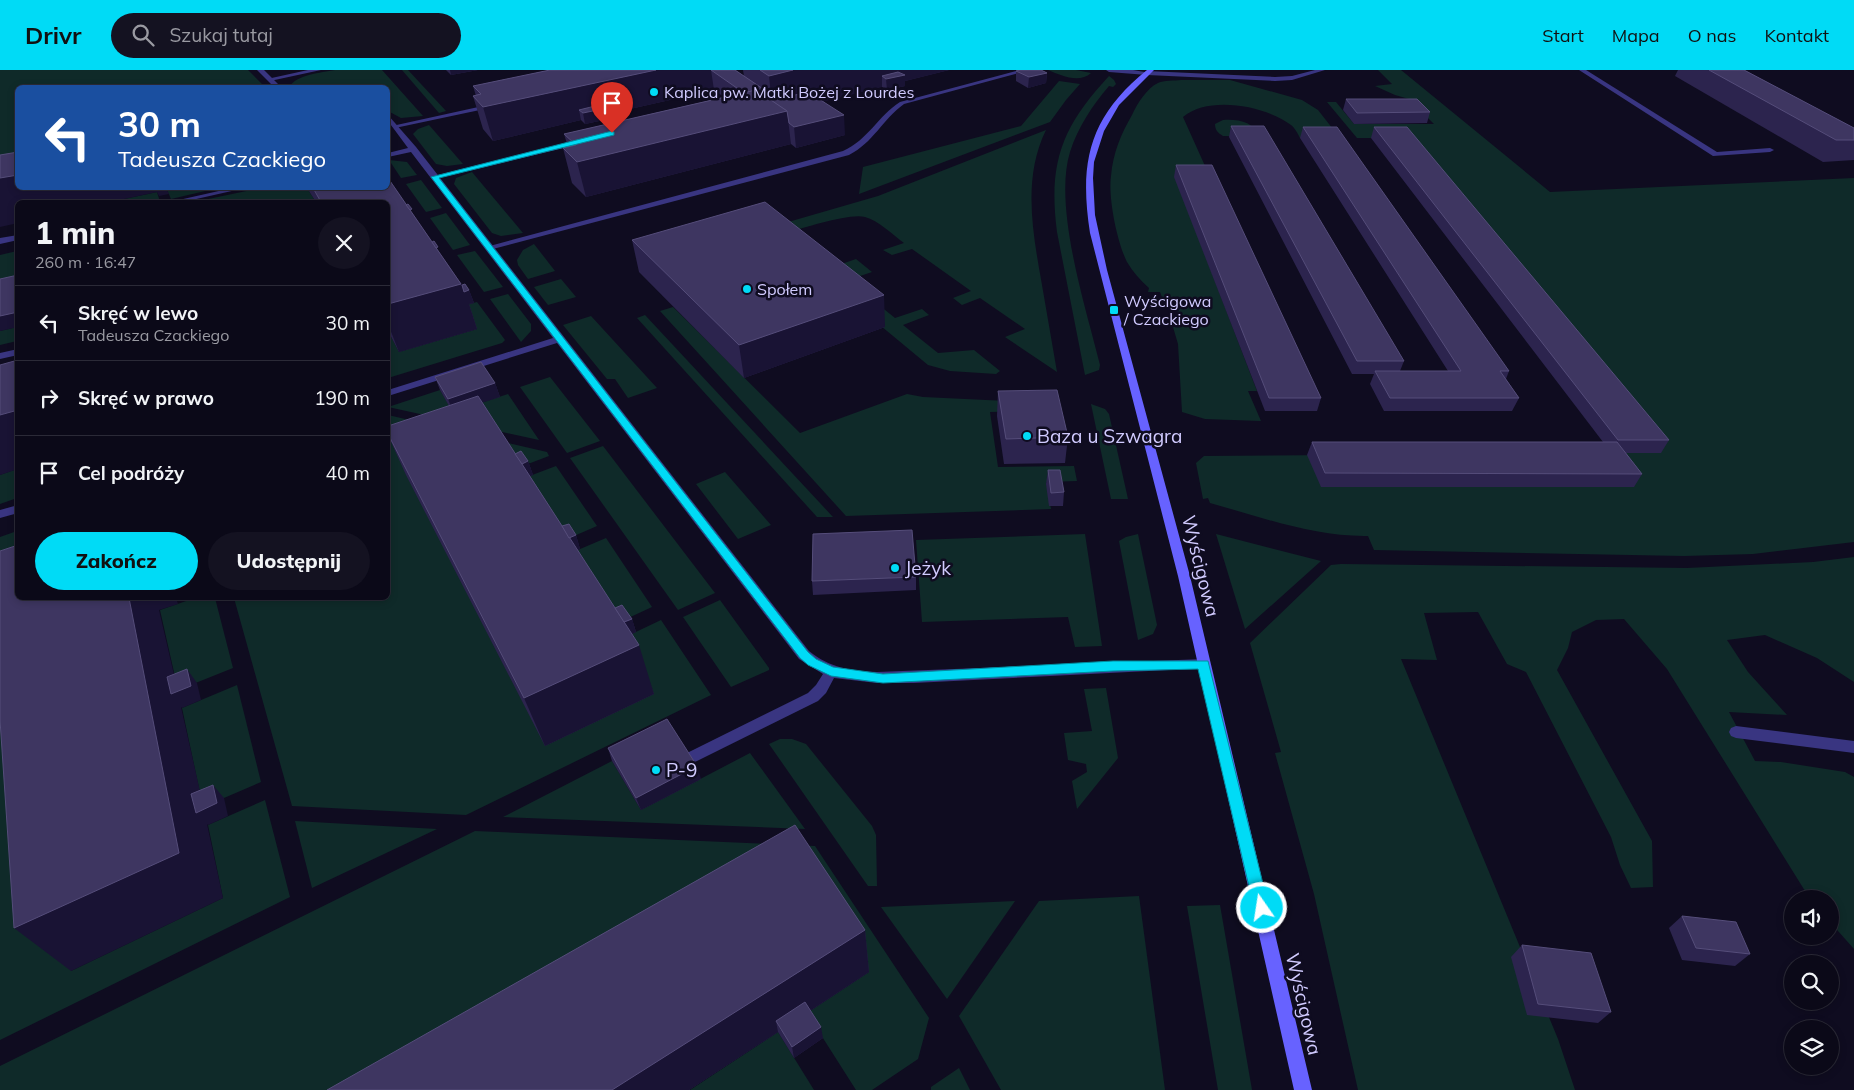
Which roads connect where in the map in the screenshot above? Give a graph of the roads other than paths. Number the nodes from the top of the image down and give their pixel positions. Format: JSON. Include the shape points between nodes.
{"nodes":[{"id":1,"x":260,"y":70,"type":"edge"},
{"id":2,"x":318,"y":70,"type":"edge"},
{"id":3,"x":1026,"y":70,"type":"edge"},
{"id":4,"x":1108,"y":70,"type":"edge"},
{"id":5,"x":1221,"y":70,"type":"edge"},
{"id":6,"x":1322,"y":70,"type":"edge"},
{"id":7,"x":1582,"y":70,"type":"edge"},
{"id":8,"x":1149,"y":71,"type":"edge"},
{"id":9,"x":1193,"y":75,"type":"junction"},
{"id":10,"x":270,"y":79,"type":"junction"},
{"id":11,"x":276,"y":85,"type":"edge"},
{"id":12,"x":497,"y":105,"type":"edge"},
{"id":13,"x":391,"y":122,"type":"edge"},
{"id":14,"x":594,"y":138,"type":"edge"},
{"id":15,"x":413,"y":149,"type":"junction"},
{"id":16,"x":1770,"y":150,"type":"dead end"},
{"id":17,"x":390,"y":155,"type":"edge"},
{"id":18,"x":434,"y":177,"type":"junction"},
{"id":19,"x":231,"y":190,"type":"edge"},
{"id":20,"x":184,"y":200,"type":"edge"},
{"id":21,"x":15,"y":238,"type":"edge"},
{"id":22,"x":0,"y":241,"type":"edge"},
{"id":23,"x":490,"y":248,"type":"junction"},
{"id":24,"x":559,"y":339,"type":"junction"},
{"id":25,"x":15,"y":353,"type":"edge"},
{"id":26,"x":0,"y":356,"type":"edge"},
{"id":27,"x":390,"y":392,"type":"edge"},
{"id":28,"x":15,"y":510,"type":"edge"},
{"id":29,"x":0,"y":514,"type":"edge"},
{"id":30,"x":1203,"y":664,"type":"junction"},
{"id":31,"x":831,"y":671,"type":"junction"},
{"id":32,"x":1736,"y":732,"type":"dead end"},
{"id":33,"x":1854,"y":747,"type":"edge"},
{"id":34,"x":692,"y":757,"type":"edge"},
{"id":35,"x":1303,"y":1090,"type":"edge"}],
"edges":[{"from":1,"to":10,"type":"street"},
{"from":2,"to":10,"type":"street"},
{"from":3,"to":23,"type":"street","via":[[902,103],[886,115],[860,148]]},
{"from":4,"to":8,"type":"street"},
{"from":5,"to":9,"type":"street"},
{"from":6,"to":9,"type":"street","via":[[1275,79]]},
{"from":7,"to":16,"type":"street","via":[[1716,154]]},
{"from":8,"to":9,"type":"street"},
{"from":8,"to":30,"type":"street","name":"Wyścigowa","via":[[1118,102],[1095,143],[1090,160],[1091,209],[1116,319],[1182,566]]},
{"from":10,"to":11,"type":"street"},
{"from":12,"to":13,"type":"street"},
{"from":13,"to":15,"type":"street"},
{"from":14,"to":18,"type":"street"},
{"from":15,"to":17,"type":"street"},
{"from":15,"to":18,"type":"street"},
{"from":18,"to":23,"type":"street"},
{"from":19,"to":20,"type":"street"},
{"from":21,"to":22,"type":"street"},
{"from":23,"to":24,"type":"street"},
{"from":24,"to":27,"type":"street"},
{"from":24,"to":31,"type":"street","via":[[804,655]]},
{"from":25,"to":26,"type":"street"},
{"from":28,"to":29,"type":"street"},
{"from":30,"to":31,"type":"street","via":[[883,678]]},
{"from":30,"to":35,"type":"street","name":"Wyścigowa"},
{"from":31,"to":34,"type":"street","via":[[813,697]]},
{"from":32,"to":33,"type":"street"}]}
